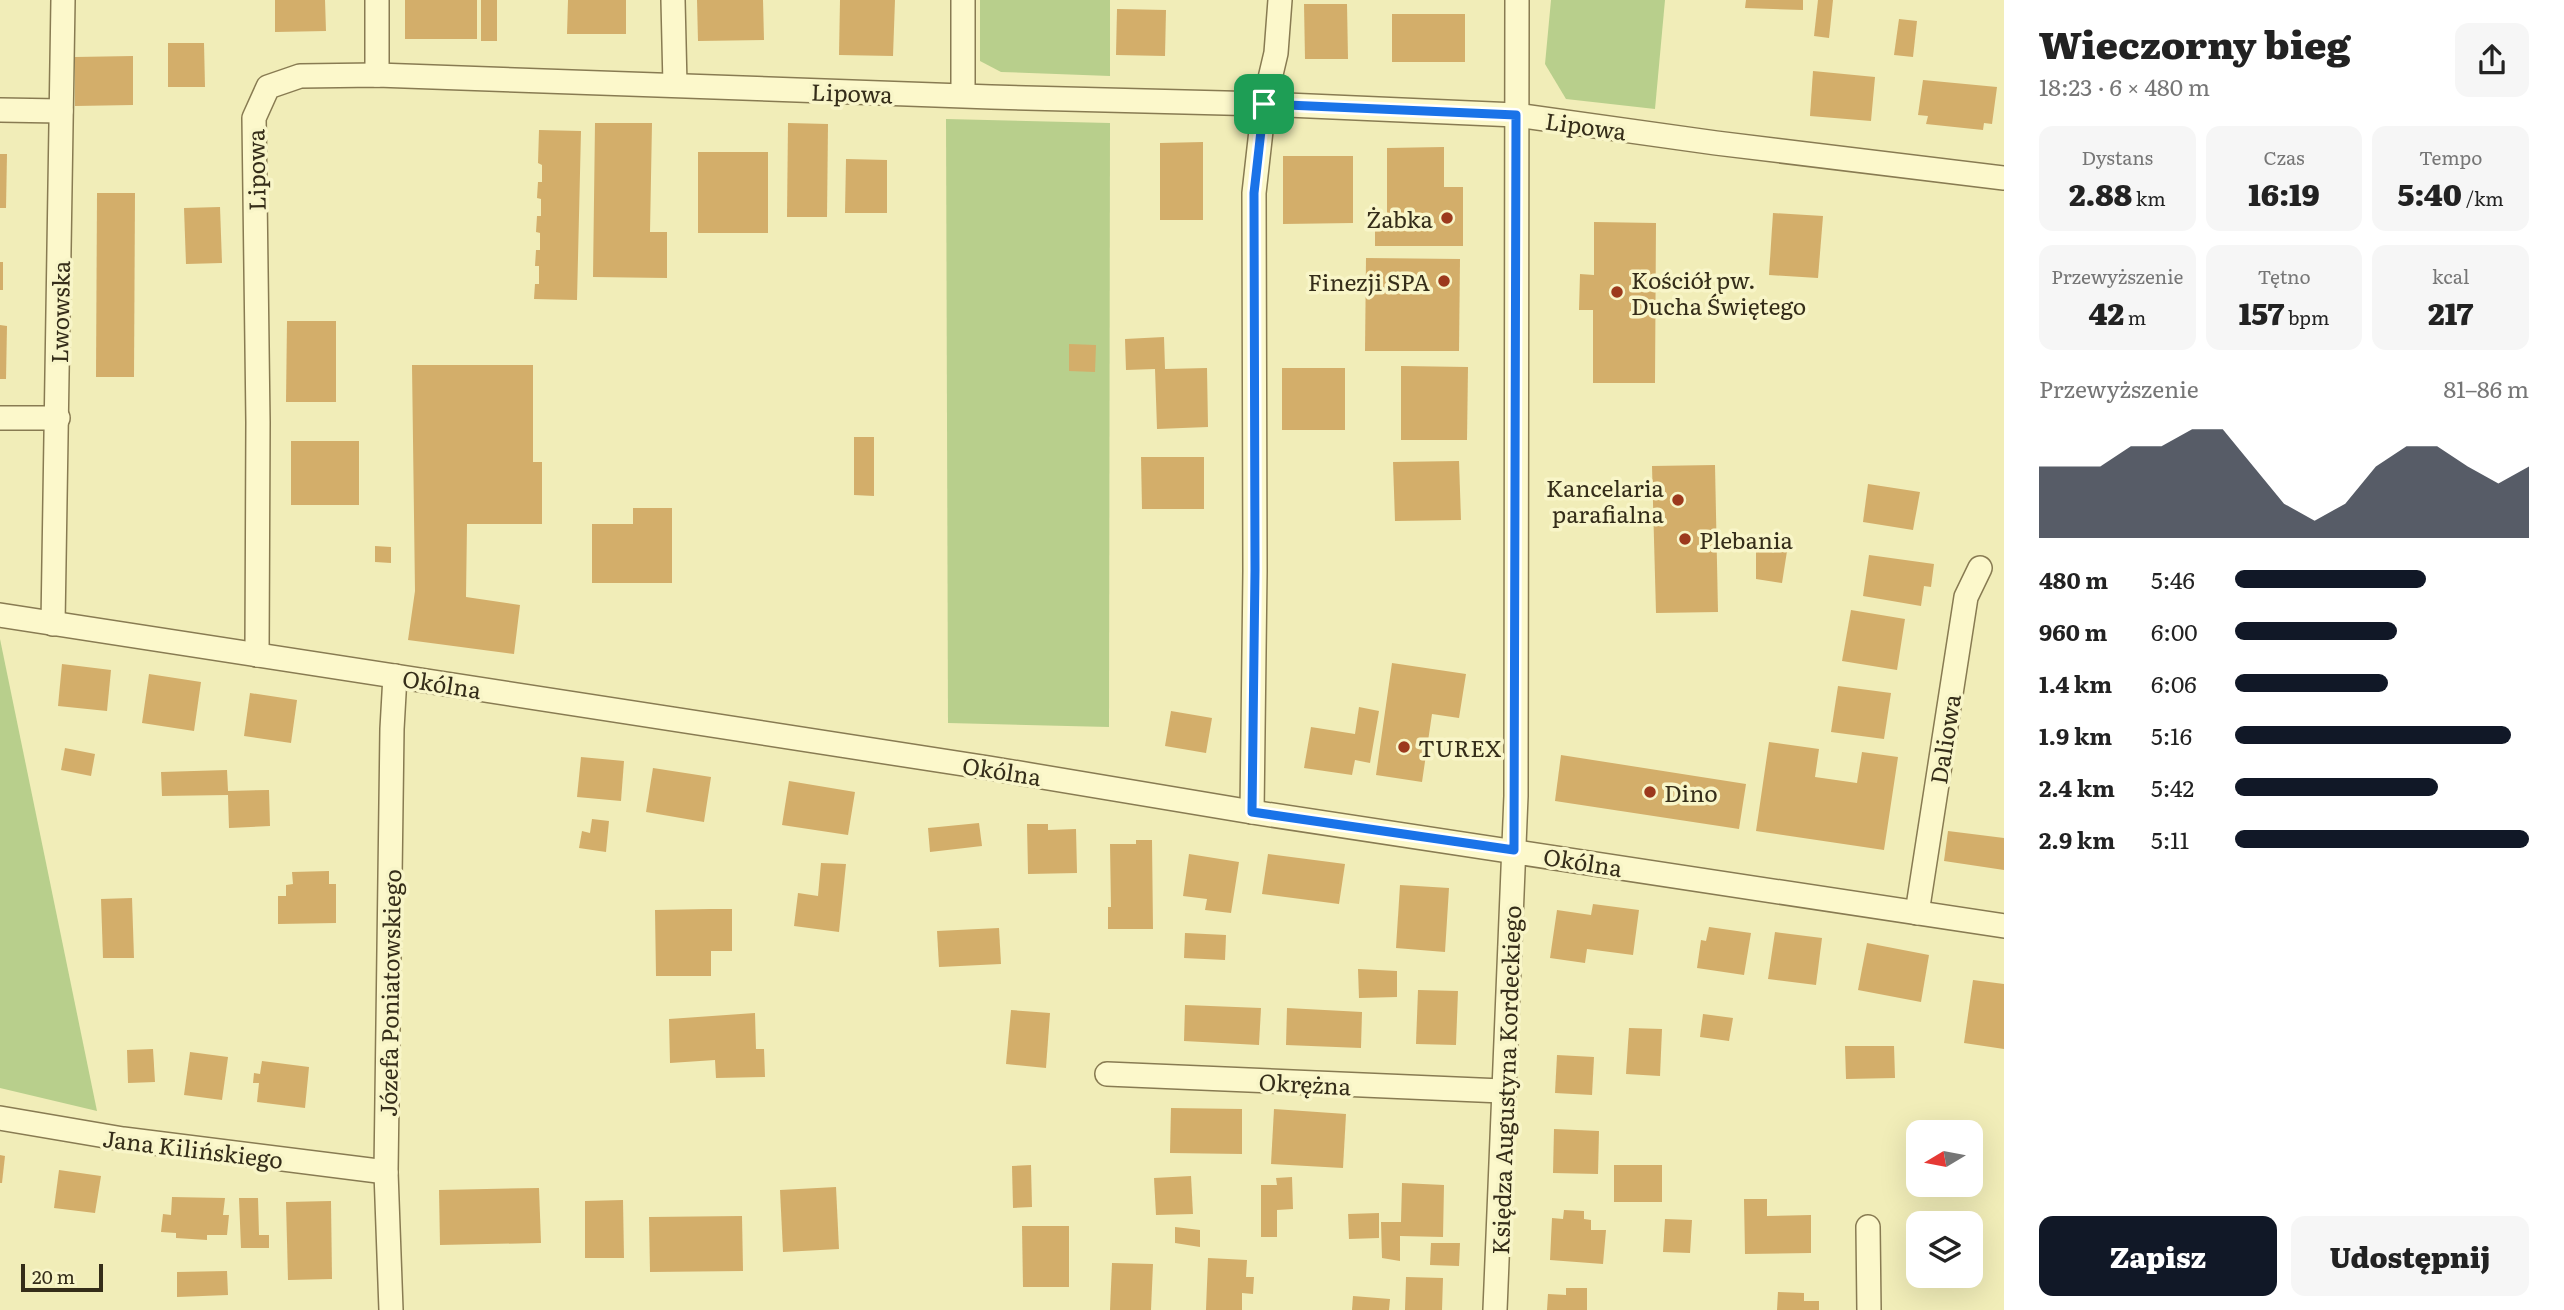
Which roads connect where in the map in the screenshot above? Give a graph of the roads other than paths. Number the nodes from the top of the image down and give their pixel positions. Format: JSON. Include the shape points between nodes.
{"nodes":[{"id":1,"x":63,"y":0,"type":"edge"},
{"id":2,"x":377,"y":0,"type":"edge"},
{"id":3,"x":673,"y":0,"type":"edge"},
{"id":4,"x":963,"y":0,"type":"edge"},
{"id":5,"x":1280,"y":0,"type":"edge"},
{"id":6,"x":1517,"y":0,"type":"edge"},
{"id":7,"x":377,"y":75,"type":"junction"},
{"id":8,"x":675,"y":85,"type":"junction"},
{"id":9,"x":963,"y":95,"type":"junction"},
{"id":10,"x":1264,"y":104,"type":"junction"},
{"id":11,"x":0,"y":110,"type":"edge"},
{"id":12,"x":61,"y":111,"type":"junction"},
{"id":13,"x":1516,"y":115,"type":"junction"},
{"id":14,"x":2004,"y":178,"type":"edge"},
{"id":15,"x":0,"y":418,"type":"edge"},
{"id":16,"x":58,"y":418,"type":"junction"},
{"id":17,"x":1980,"y":568,"type":"dead end"},
{"id":18,"x":0,"y":615,"type":"edge"},
{"id":19,"x":52,"y":624,"type":"junction"},
{"id":20,"x":257,"y":655,"type":"junction"},
{"id":21,"x":395,"y":676,"type":"junction"},
{"id":22,"x":1252,"y":812,"type":"junction"},
{"id":23,"x":1514,"y":850,"type":"junction"},
{"id":24,"x":1917,"y":913,"type":"junction"},
{"id":25,"x":2004,"y":926,"type":"edge"},
{"id":26,"x":1107,"y":1074,"type":"dead end"},
{"id":27,"x":1502,"y":1091,"type":"junction"},
{"id":28,"x":0,"y":1118,"type":"edge"},
{"id":29,"x":386,"y":1172,"type":"junction"},
{"id":30,"x":1868,"y":1227,"type":"dead end"},
{"id":31,"x":391,"y":1310,"type":"edge"},
{"id":32,"x":1495,"y":1310,"type":"edge"},
{"id":33,"x":1869,"y":1310,"type":"edge"}],
"edges":[{"from":1,"to":12,"type":"street","name":"Lwowska"},
{"from":2,"to":7,"type":"street"},
{"from":3,"to":8,"type":"street"},
{"from":4,"to":9,"type":"street"},
{"from":5,"to":10,"type":"street","via":[[1276,53]]},
{"from":6,"to":13,"type":"street","name":"Księdza Augustyna Kordeckiego"},
{"from":7,"to":8,"type":"street","name":"Lipowa"},
{"from":7,"to":20,"type":"street","name":"Lipowa","via":[[300,76],[268,87],[254,118]]},
{"from":8,"to":9,"type":"street","name":"Lipowa"},
{"from":9,"to":10,"type":"street","name":"Lipowa"},
{"from":10,"to":13,"type":"street","name":"Lipowa"},
{"from":10,"to":22,"type":"street","via":[[1254,193]]},
{"from":11,"to":12,"type":"street"},
{"from":12,"to":16,"type":"street","name":"Lwowska"},
{"from":13,"to":14,"type":"street","name":"Lipowa"},
{"from":13,"to":23,"type":"street","name":"Księdza Augustyna Kordeckiego"},
{"from":15,"to":16,"type":"street"},
{"from":16,"to":19,"type":"street","name":"Lwowska"},
{"from":17,"to":24,"type":"street","name":"Daliowa","via":[[1966,597]]},
{"from":18,"to":19,"type":"street","name":"Okólna"},
{"from":19,"to":20,"type":"street","name":"Okólna"},
{"from":20,"to":21,"type":"street","name":"Okólna"},
{"from":21,"to":22,"type":"street","name":"Okólna"},
{"from":21,"to":29,"type":"street","name":"Józefa Poniatowskiego"},
{"from":22,"to":23,"type":"street","name":"Okólna"},
{"from":23,"to":24,"type":"street","name":"Okólna"},
{"from":23,"to":27,"type":"street","name":"Księdza Augustyna Kordeckiego"},
{"from":24,"to":25,"type":"street","name":"Okólna"},
{"from":26,"to":27,"type":"street","name":"Okrężna"},
{"from":27,"to":32,"type":"street","name":"Księdza Augustyna Kordeckiego"},
{"from":28,"to":29,"type":"street","name":"Jana Kilińskiego","via":[[123,1139]]},
{"from":29,"to":31,"type":"street","name":"Józefa Poniatowskiego"},
{"from":30,"to":33,"type":"street"}]}
